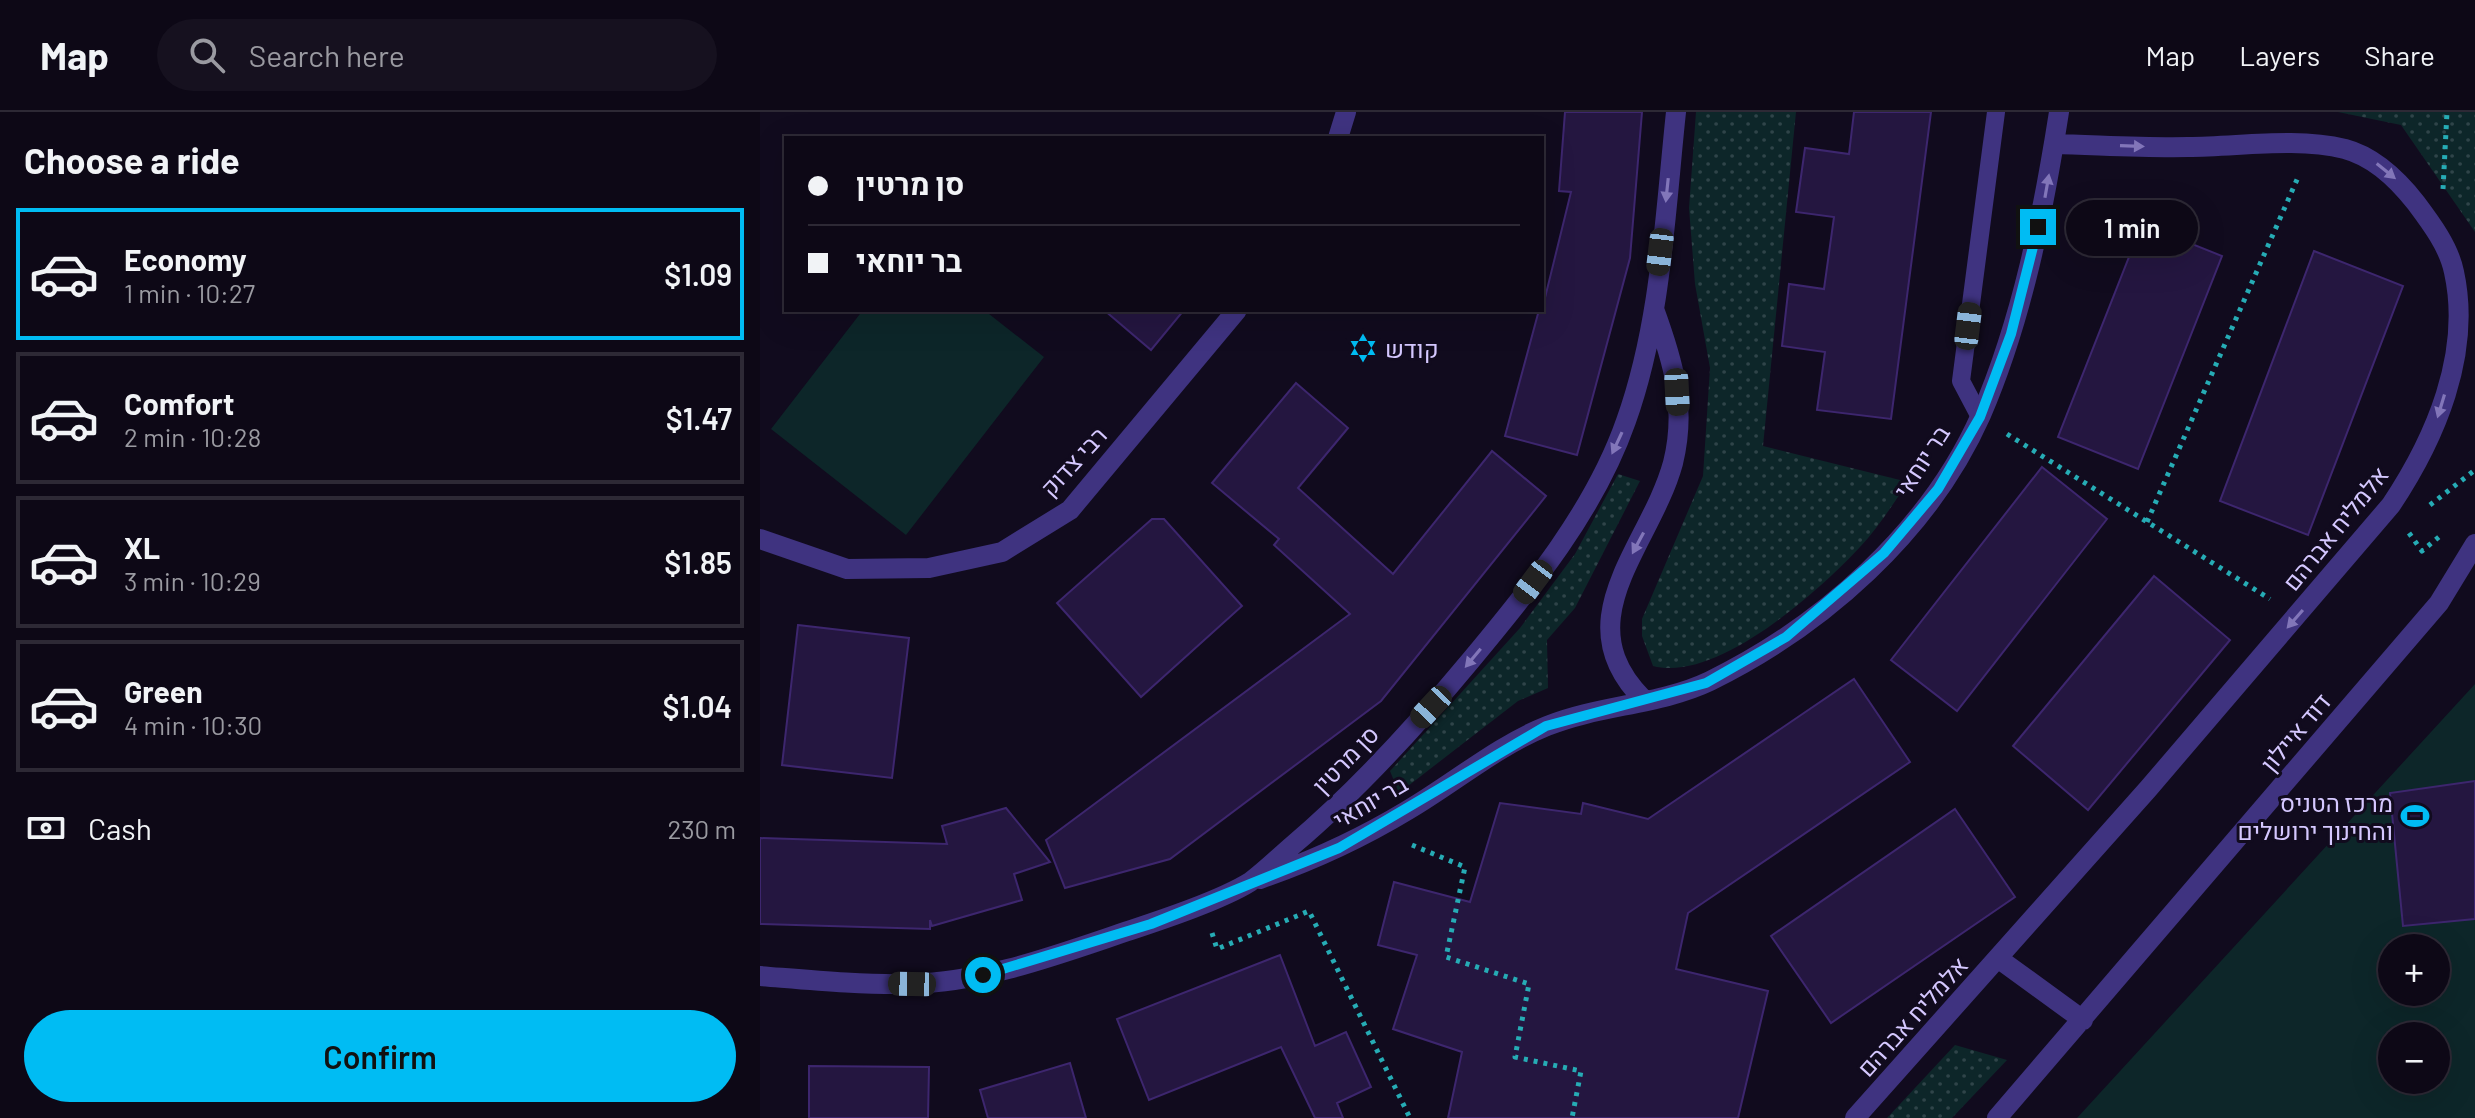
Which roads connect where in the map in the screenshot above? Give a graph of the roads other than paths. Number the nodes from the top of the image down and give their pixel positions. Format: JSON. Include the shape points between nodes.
{"nodes":[{"id":1,"x":1346,"y":112,"type":"edge"},
{"id":2,"x":1676,"y":112,"type":"edge"},
{"id":3,"x":1996,"y":112,"type":"edge"},
{"id":4,"x":2059,"y":112,"type":"edge"},
{"id":5,"x":1339,"y":136,"type":"edge"},
{"id":6,"x":2054,"y":144,"type":"junction"},
{"id":7,"x":1654,"y":309,"type":"junction"},
{"id":8,"x":1235,"y":312,"type":"edge"},
{"id":9,"x":1980,"y":417,"type":"junction"},
{"id":10,"x":760,"y":539,"type":"edge"},
{"id":11,"x":2475,"y":544,"type":"edge"},
{"id":12,"x":1644,"y":700,"type":"junction"},
{"id":13,"x":1249,"y":883,"type":"junction"},
{"id":14,"x":1999,"y":959,"type":"junction"},
{"id":15,"x":760,"y":976,"type":"edge"},
{"id":16,"x":2083,"y":1020,"type":"junction"},
{"id":17,"x":1855,"y":1118,"type":"edge"},
{"id":18,"x":1997,"y":1118,"type":"edge"}],
"edges":[{"from":1,"to":5,"type":"street"},
{"from":2,"to":7,"type":"street","name":"סן מרטין","one_way":true},
{"from":3,"to":9,"type":"lane","via":[[1961,381]]},
{"from":4,"to":6,"type":"street","name":"בר יוחאי"},
{"from":9,"to":6,"type":"street","name":"בר יוחאי","one_way":true,"via":[[2011,334]]},
{"from":6,"to":14,"type":"street","name":"אלמליח אברהם","one_way":true,"via":[[2312,144],[2375,162],[2402,184],[2441,240],[2454,270],[2456,342],[2433,434],[2391,505]]},
{"from":7,"to":12,"type":"street","one_way":true,"via":[[1676,371],[1679,413],[1673,460],[1659,504],[1613,602],[1607,633],[1614,663]]},
{"from":7,"to":13,"type":"street","name":"סן מרטין","one_way":true,"via":[[1625,426],[1595,490],[1562,542],[1448,688],[1324,819]]},
{"from":8,"to":10,"type":"street","name":"רבי צדוק","via":[[1070,510],[1002,552],[929,568],[847,569]]},
{"from":9,"to":12,"type":"street","name":"בר יוחאי","via":[[1938,489],[1900,538],[1852,584],[1747,661],[1706,683]]},
{"from":11,"to":16,"type":"street","name":"דוד איילון","via":[[2439,603]]},
{"from":12,"to":13,"type":"street","name":"בר יוחאי","via":[[1546,726],[1339,848]]},
{"from":13,"to":15,"type":"street","name":"סן מרטין","via":[[1060,954],[983,975],[912,984]]},
{"from":14,"to":16,"type":"street"},
{"from":14,"to":17,"type":"street","name":"אלמליח אברהם"},
{"from":16,"to":18,"type":"street","name":"דוד איילון"}]}
